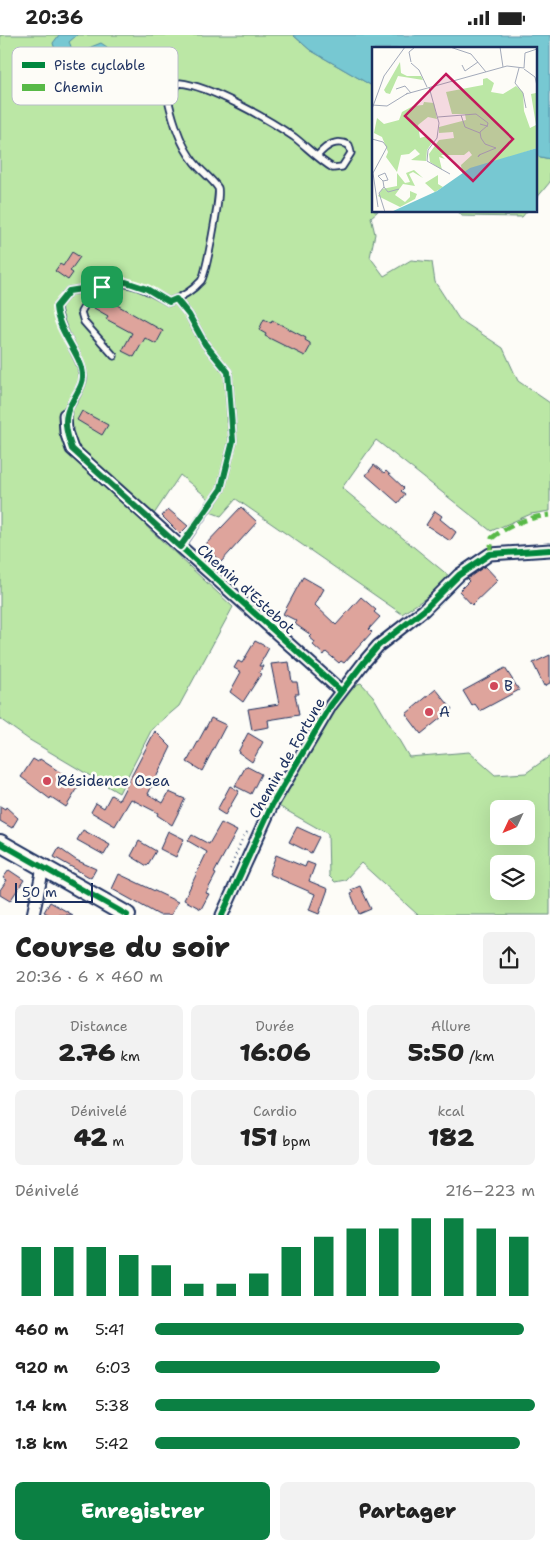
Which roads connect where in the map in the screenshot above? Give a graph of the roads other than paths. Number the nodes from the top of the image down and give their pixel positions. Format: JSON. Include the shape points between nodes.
{"nodes":[{"id":1,"x":178,"y":85,"type":"edge"},
{"id":2,"x":170,"y":105,"type":"edge"},
{"id":3,"x":318,"y":155,"type":"junction"},
{"id":4,"x":102,"y":287,"type":"junction"},
{"id":5,"x":176,"y":299,"type":"junction"},
{"id":6,"x":114,"y":356,"type":"dead end"},
{"id":7,"x":66,"y":415,"type":"joint"},
{"id":8,"x":180,"y":547,"type":"junction"},
{"id":9,"x":550,"y":550,"type":"edge"},
{"id":10,"x":341,"y":691,"type":"junction"},
{"id":11,"x":0,"y":843,"type":"edge"},
{"id":12,"x":43,"y":868,"type":"junction"},
{"id":13,"x":33,"y":915,"type":"edge"},
{"id":14,"x":127,"y":915,"type":"edge"},
{"id":15,"x":222,"y":915,"type":"edge"}],
"edges":[{"from":1,"to":3,"type":"lane","via":[[193,85],[266,120]]},
{"from":2,"to":5,"type":"lane","via":[[180,137],[192,160],[218,189],[219,201],[202,280]]},
{"from":3,"to":3,"type":"lane","via":[[327,146],[342,142],[349,145],[351,153],[342,167],[333,168]]},
{"from":4,"to":5,"type":"lane","via":[[126,282],[147,289],[169,302]]},
{"from":4,"to":6,"type":"lane","via":[[81,312],[84,322]]},
{"from":4,"to":7,"type":"lane","via":[[69,291],[56,307],[57,318],[81,365],[83,378]]},
{"from":5,"to":8,"type":"lane","via":[[228,372],[233,441],[221,489]]},
{"from":7,"to":8,"type":"street","name":"Chemin d'Estebot","via":[[66,432],[72,449]]},
{"from":8,"to":10,"type":"street","name":"Chemin d'Estebot"},
{"from":9,"to":10,"type":"street","name":"Chemin de Fortune","via":[[490,554],[470,566],[424,610],[378,646]]},
{"from":10,"to":15,"type":"street","name":"Chemin de Fortune","via":[[264,820]]},
{"from":11,"to":12,"type":"main road"},
{"from":12,"to":13,"type":"street"},
{"from":12,"to":14,"type":"main road"}]}
